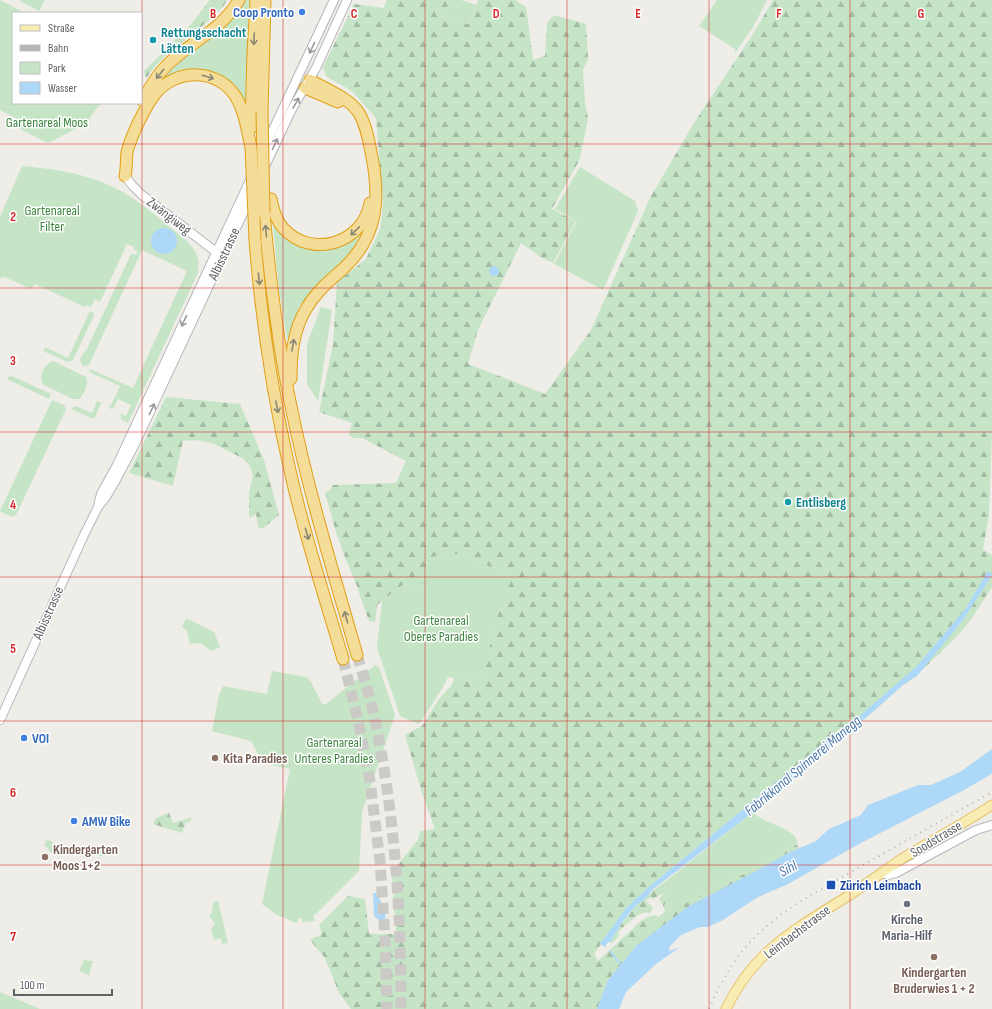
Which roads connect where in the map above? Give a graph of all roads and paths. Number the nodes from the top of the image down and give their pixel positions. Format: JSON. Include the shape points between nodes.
{"nodes":[{"id":1,"x":239,"y":0,"type":"edge"},
{"id":2,"x":256,"y":0,"type":"edge"},
{"id":3,"x":265,"y":0,"type":"edge"},
{"id":4,"x":334,"y":0,"type":"edge"},
{"id":5,"x":347,"y":0,"type":"edge"},
{"id":6,"x":298,"y":77,"type":"junction"},
{"id":7,"x":308,"y":84,"type":"junction"},
{"id":8,"x":250,"y":140,"type":"junction"},
{"id":9,"x":262,"y":168,"type":"junction"},
{"id":10,"x":125,"y":176,"type":"junction"},
{"id":11,"x":220,"y":254,"type":"junction"},
{"id":12,"x":292,"y":412,"type":"junction"},
{"id":13,"x":357,"y":655,"type":"tunnel mouth"},
{"id":14,"x":342,"y":659,"type":"tunnel mouth"},
{"id":15,"x":0,"y":720,"type":"edge"},
{"id":16,"x":992,"y":805,"type":"edge"},
{"id":17,"x":992,"y":825,"type":"edge"},
{"id":18,"x":881,"y":873,"type":"junction"},
{"id":19,"x":726,"y":1009,"type":"edge"}],
"edges":[{"from":1,"to":10,"type":"highway","one_way":true,"via":[[222,22],[170,62],[154,81],[121,149],[120,167]]},
{"from":2,"to":8,"type":"highway","one_way":true},
{"from":3,"to":9,"type":"highway","bridge":true},
{"from":4,"to":6,"type":"main road","name":"Albisstrasse","one_way":true},
{"from":5,"to":7,"type":"main road","name":"Albisstrasse"},
{"from":6,"to":7,"type":"main road"},
{"from":6,"to":11,"type":"main road","name":"Albisstrasse"},
{"from":7,"to":9,"type":"highway","one_way":true,"bridge":true,"via":[[343,105],[356,119],[370,183],[367,213],[358,228],[347,238],[331,244],[313,244],[300,240],[285,229],[276,217]]},
{"from":11,"to":7,"type":"main road","name":"Albisstrasse","one_way":true},
{"from":12,"to":7,"type":"highway","one_way":true,"via":[[291,355],[296,330],[312,299],[353,258],[363,243],[374,216],[377,185],[365,123],[359,111],[344,97]]},
{"from":10,"to":8,"type":"highway","one_way":true,"via":[[128,148],[144,111],[159,90],[178,77],[204,75],[225,85],[241,106]]},
{"from":8,"to":14,"type":"highway","one_way":true,"bridge":true,"via":[[255,240],[266,346],[300,511]]},
{"from":12,"to":9,"type":"highway","one_way":true,"bridge":true,"via":[[270,272]]},
{"from":10,"to":11,"type":"main road","name":"Zwängiweg","via":[[142,195]]},
{"from":11,"to":15,"type":"main road","name":"Albisstrasse","via":[[101,494],[98,507]]},
{"from":13,"to":12,"type":"highway","one_way":true,"via":[[314,503]]},
{"from":16,"to":18,"type":"main road","name":"Soodstrasse"},
{"from":17,"to":18,"type":"main road","name":"Leimbachstrasse","via":[[976,830],[896,873]]},
{"from":18,"to":19,"type":"main road","name":"Leimbachstrasse","via":[[798,927],[768,951],[748,972]]}]}
